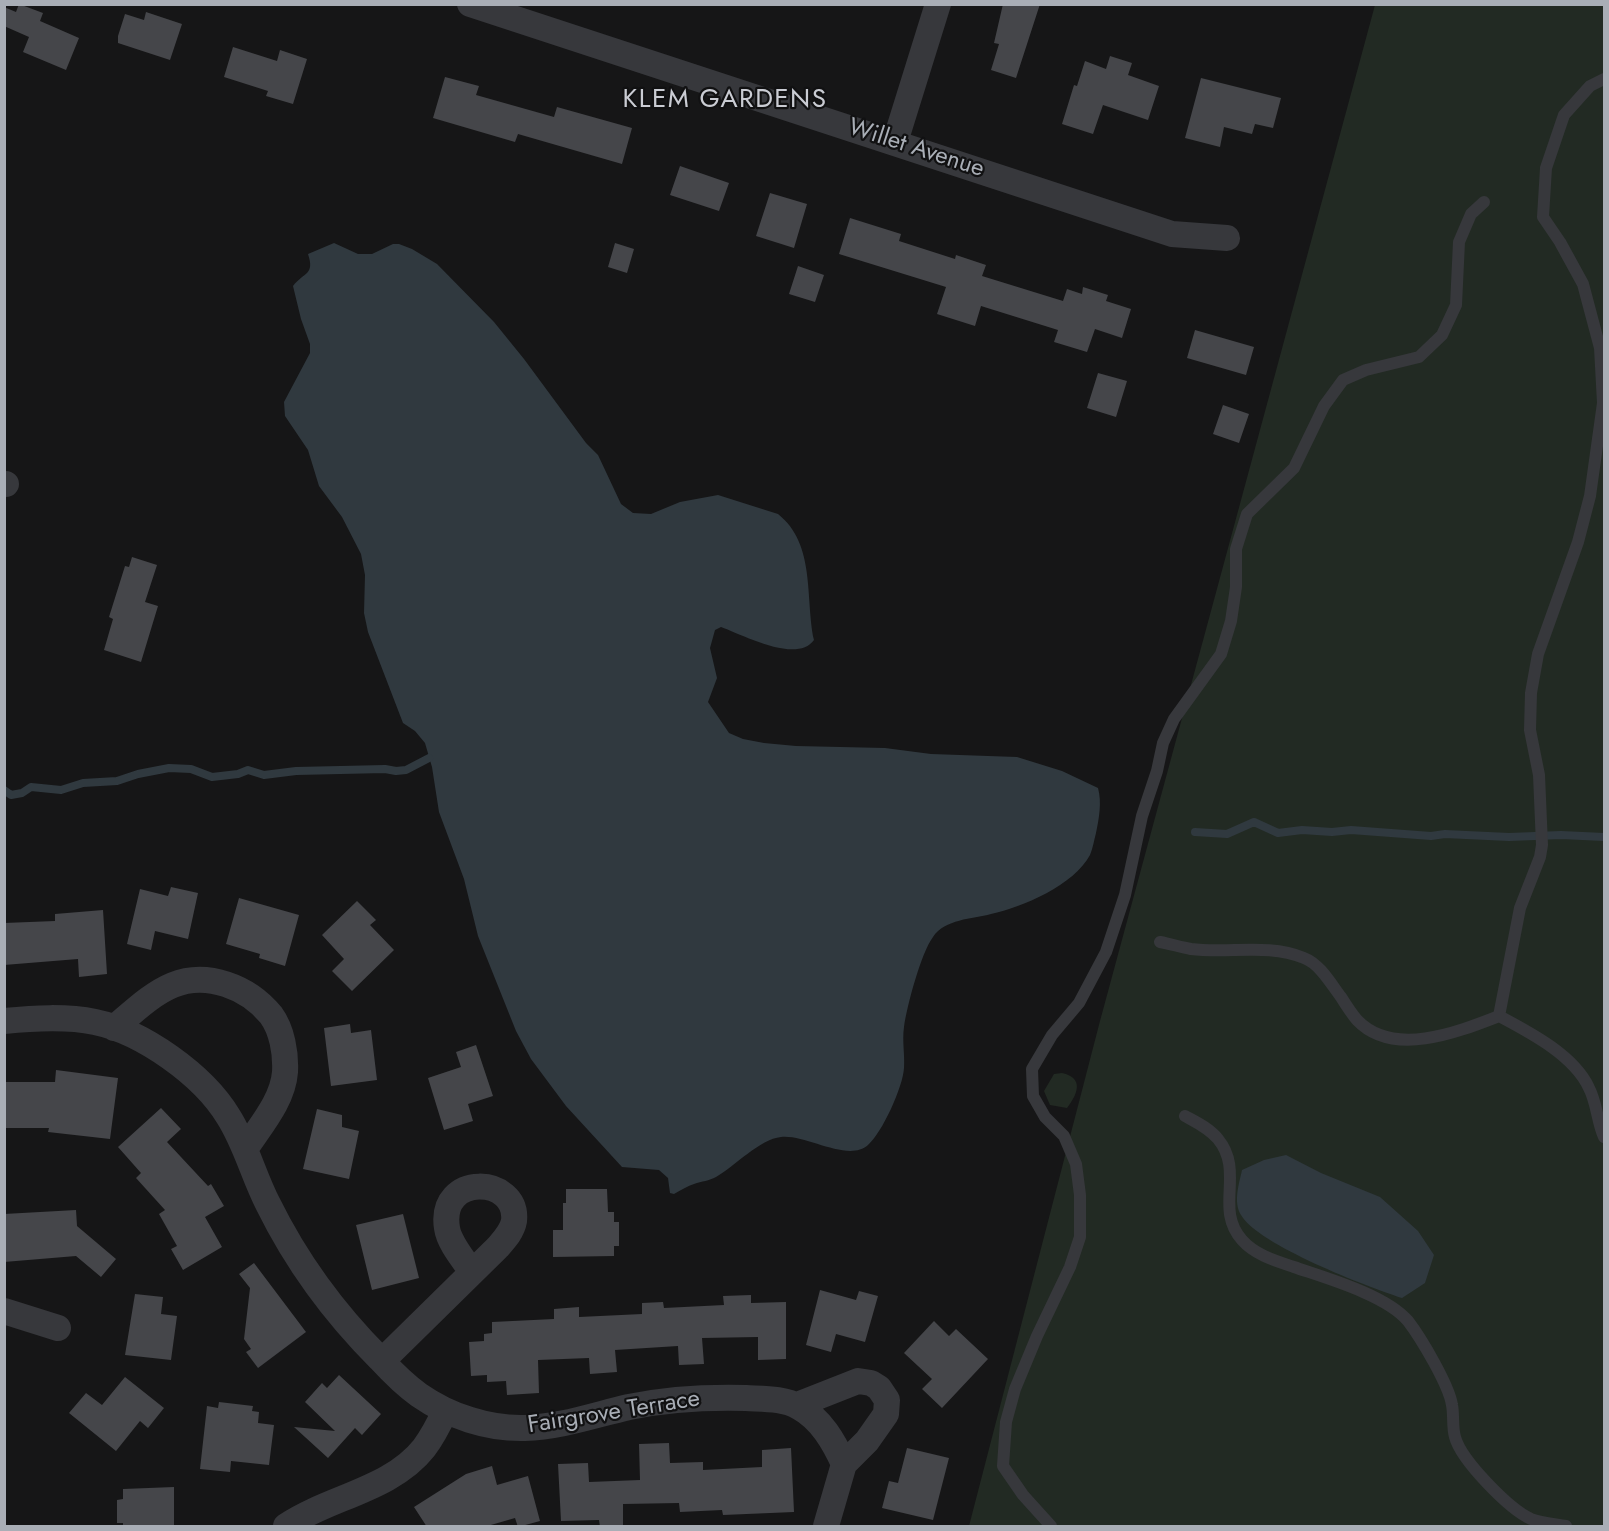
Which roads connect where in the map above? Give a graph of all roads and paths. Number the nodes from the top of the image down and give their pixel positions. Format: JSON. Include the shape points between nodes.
{"nodes":[{"id":1,"x":470,"y":4,"type":"edge"},
{"id":2,"x":938,"y":4,"type":"edge"},
{"id":3,"x":1605,"y":79,"type":"edge"},
{"id":4,"x":896,"y":142,"type":"junction"},
{"id":5,"x":1484,"y":202,"type":"dead end"},
{"id":6,"x":1227,"y":238,"type":"dead end"},
{"id":7,"x":1160,"y":942,"type":"dead end"},
{"id":8,"x":1499,"y":1016,"type":"junction"},
{"id":9,"x":4,"y":1021,"type":"edge"},
{"id":10,"x":114,"y":1028,"type":"junction"},
{"id":11,"x":1185,"y":1116,"type":"dead end"},
{"id":12,"x":1605,"y":1137,"type":"edge"},
{"id":13,"x":246,"y":1148,"type":"junction"},
{"id":14,"x":472,"y":1272,"type":"dead end"},
{"id":15,"x":4,"y":1311,"type":"edge"},
{"id":16,"x":58,"y":1328,"type":"dead end"},
{"id":17,"x":382,"y":1361,"type":"junction"},
{"id":18,"x":797,"y":1405,"type":"junction"},
{"id":19,"x":445,"y":1411,"type":"junction"},
{"id":20,"x":844,"y":1464,"type":"junction"},
{"id":21,"x":286,"y":1527,"type":"edge"},
{"id":22,"x":826,"y":1527,"type":"edge"},
{"id":23,"x":1051,"y":1527,"type":"edge"},
{"id":24,"x":1566,"y":1527,"type":"edge"}],
"edges":[{"from":1,"to":4,"type":"street","name":"Willet Avenue"},
{"from":2,"to":4,"type":"street"},
{"from":3,"to":8,"type":"lane","via":[[1590,86],[1564,115],[1546,168],[1544,217],[1583,284],[1600,348],[1603,403],[1590,496],[1538,654],[1531,693],[1530,730],[1539,775],[1542,845],[1520,908]]},
{"from":4,"to":6,"type":"street","name":"Willet Avenue","via":[[1172,234]]},
{"from":5,"to":23,"type":"lane","via":[[1471,214],[1459,242],[1456,305],[1442,335],[1419,357],[1343,380],[1323,406],[1294,468],[1247,514],[1236,549],[1236,587],[1221,654],[1174,719],[1163,743],[1125,895],[1106,952],[1079,1003],[1052,1035],[1032,1069],[1033,1096],[1045,1117],[1064,1136],[1076,1164],[1080,1237],[1015,1389],[1006,1422],[1003,1466]]},
{"from":7,"to":8,"type":"lane","via":[[1192,949],[1269,949],[1307,959],[1358,1021],[1393,1039],[1435,1036]]},
{"from":8,"to":12,"type":"lane","via":[[1533,1034],[1577,1071],[1589,1088]]},
{"from":9,"to":10,"type":"street","name":"Fairgrove Terrace","via":[[51,1018]]},
{"from":10,"to":13,"type":"street","name":"Fairgrove Terrace","via":[[145,1042],[203,1085],[227,1114]]},
{"from":10,"to":13,"type":"street","via":[[154,996],[173,985],[194,980],[212,980],[252,997],[272,1016],[281,1035],[285,1074],[280,1093]]},
{"from":11,"to":24,"type":"lane","via":[[1218,1139],[1228,1156],[1228,1215],[1244,1243],[1261,1255],[1359,1290],[1393,1308],[1407,1321],[1442,1379],[1452,1404],[1455,1438],[1465,1455],[1516,1510],[1532,1519]]},
{"from":13,"to":17,"type":"street","name":"Fairgrove Terrace","via":[[267,1202],[318,1288]]},
{"from":14,"to":17,"type":"street"},
{"from":15,"to":16,"type":"street"},
{"from":17,"to":19,"type":"street","name":"Fairgrove Terrace","via":[[418,1395]]},
{"from":18,"to":19,"type":"street","name":"Fairgrove Terrace","via":[[774,1399],[671,1401],[552,1426],[522,1428],[473,1422]]},
{"from":18,"to":20,"type":"street","name":"Fairgrove Terrace","via":[[827,1432]]},
{"from":18,"to":20,"type":"street","via":[[858,1381],[879,1388],[887,1400],[886,1414]]},
{"from":19,"to":21,"type":"street","via":[[423,1449],[402,1468]]},
{"from":20,"to":22,"type":"street"}]}
